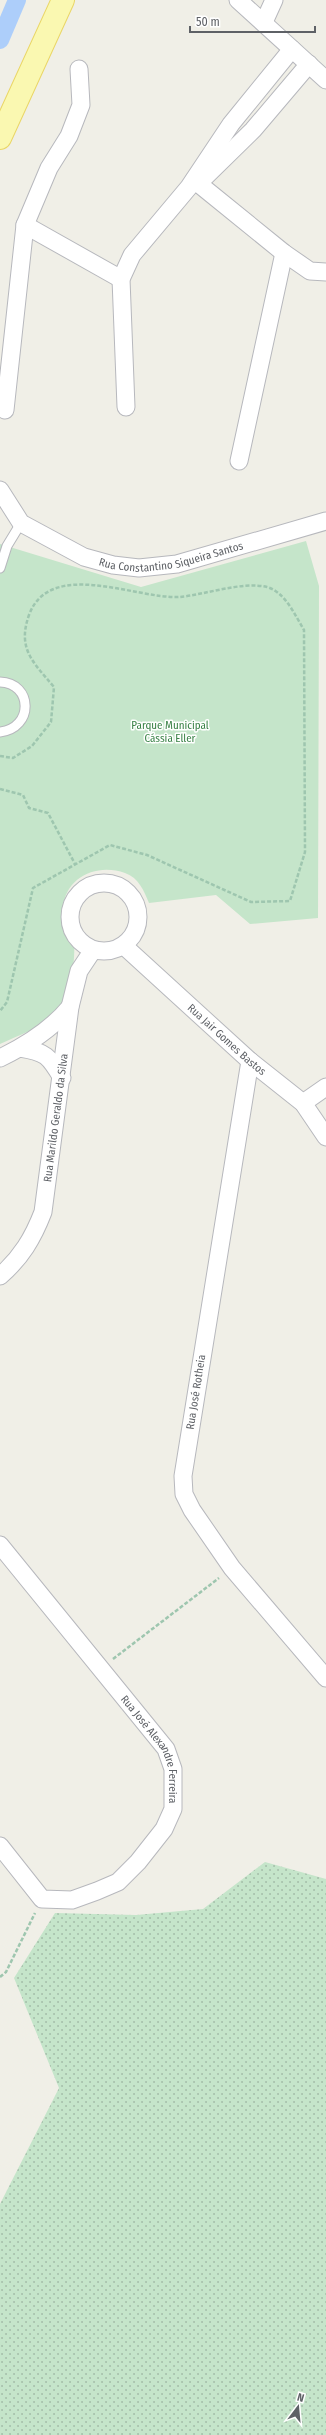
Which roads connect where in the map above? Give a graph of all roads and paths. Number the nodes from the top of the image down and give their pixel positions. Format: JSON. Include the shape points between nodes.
{"nodes":[{"id":1,"x":63,"y":0,"type":"edge"},
{"id":2,"x":238,"y":0,"type":"edge"},
{"id":3,"x":274,"y":0,"type":"edge"},
{"id":4,"x":264,"y":22,"type":"junction"},
{"id":5,"x":292,"y":49,"type":"junction"},
{"id":6,"x":309,"y":64,"type":"junction"},
{"id":7,"x":79,"y":69,"type":"dead end"},
{"id":8,"x":326,"y":80,"type":"edge"},
{"id":9,"x":0,"y":138,"type":"edge"},
{"id":10,"x":194,"y":183,"type":"junction"},
{"id":11,"x":25,"y":225,"type":"junction"},
{"id":12,"x":284,"y":253,"type":"junction"},
{"id":13,"x":326,"y":272,"type":"edge"},
{"id":14,"x":121,"y":279,"type":"junction"},
{"id":15,"x":126,"y":407,"type":"dead end"},
{"id":16,"x":5,"y":410,"type":"dead end"},
{"id":17,"x":239,"y":461,"type":"dead end"},
{"id":18,"x":0,"y":490,"type":"edge"},
{"id":19,"x":326,"y":522,"type":"edge"},
{"id":20,"x":21,"y":523,"type":"junction"},
{"id":21,"x":0,"y":568,"type":"edge"},
{"id":22,"x":0,"y":682,"type":"edge"},
{"id":23,"x":0,"y":732,"type":"edge"},
{"id":24,"x":0,"y":756,"type":"edge"},
{"id":25,"x":0,"y":789,"type":"edge"},
{"id":26,"x":75,"y":864,"type":"junction"},
{"id":27,"x":124,"y":946,"type":"junction"},
{"id":28,"x":93,"y":950,"type":"junction"},
{"id":29,"x":70,"y":1007,"type":"junction"},
{"id":30,"x":0,"y":1011,"type":"edge"},
{"id":31,"x":20,"y":1048,"type":"junction"},
{"id":32,"x":0,"y":1058,"type":"edge"},
{"id":33,"x":250,"y":1061,"type":"junction"},
{"id":34,"x":62,"y":1078,"type":"junction"},
{"id":35,"x":326,"y":1087,"type":"edge"},
{"id":36,"x":303,"y":1103,"type":"junction"},
{"id":37,"x":326,"y":1136,"type":"edge"},
{"id":38,"x":0,"y":1276,"type":"edge"},
{"id":39,"x":0,"y":1545,"type":"edge"},
{"id":40,"x":232,"y":1568,"type":"junction"},
{"id":41,"x":100,"y":1669,"type":"junction"},
{"id":42,"x":326,"y":1678,"type":"edge"},
{"id":43,"x":0,"y":1846,"type":"edge"},
{"id":44,"x":42,"y":1899,"type":"junction"},
{"id":45,"x":0,"y":1977,"type":"edge"}],
"edges":[{"from":1,"to":9,"type":"main road"},
{"from":2,"to":4,"type":"street"},
{"from":3,"to":4,"type":"street"},
{"from":4,"to":5,"type":"street"},
{"from":5,"to":6,"type":"street"},
{"from":5,"to":10,"type":"street","via":[[230,124]]},
{"from":6,"to":8,"type":"street"},
{"from":6,"to":10,"type":"street","via":[[253,130]]},
{"from":7,"to":11,"type":"street","via":[[81,105],[69,136],[49,168]]},
{"from":10,"to":12,"type":"street"},
{"from":10,"to":14,"type":"street","via":[[132,255]]},
{"from":11,"to":14,"type":"street"},
{"from":11,"to":16,"type":"street"},
{"from":12,"to":13,"type":"street","via":[[310,271]]},
{"from":12,"to":17,"type":"street"},
{"from":14,"to":15,"type":"street"},
{"from":18,"to":20,"type":"street","name":"Rua Constantino Siqueira Santos"},
{"from":19,"to":20,"type":"street","name":"Rua Constantino Siqueira Santos","via":[[177,564],[140,568],[113,566],[84,557]]},
{"from":20,"to":21,"type":"lane","via":[[8,546]]},
{"from":22,"to":23,"type":"lane","via":[[6,682],[19,690],[25,704],[25,713],[18,724]]},
{"from":24,"to":26,"type":"path","via":[[13,758],[32,746],[51,722],[54,686],[27,655],[25,627],[34,602],[57,588],[83,583],[179,597],[234,587],[267,587],[285,599],[304,630],[305,852],[290,900],[251,902],[147,855],[110,845]]},
{"from":25,"to":26,"type":"path","via":[[23,795],[29,808],[48,813]]},
{"from":26,"to":30,"type":"path","via":[[33,888],[7,1002]]},
{"from":27,"to":28,"type":"street","via":[[109,951]]},
{"from":27,"to":28,"type":"street","via":[[134,936],[139,922],[138,908],[132,896],[121,887],[107,883],[93,884],[81,892],[72,903],[70,917],[72,931],[76,937]]},
{"from":27,"to":33,"type":"street","name":"Rua Jair Gomes Bastos"},
{"from":28,"to":29,"type":"street","name":"Rua Marildo Geraldo da Silva","via":[[79,971]]},
{"from":29,"to":31,"type":"street","via":[[58,1022]]},
{"from":29,"to":34,"type":"street","name":"Rua Marildo Geraldo da Silva"},
{"from":31,"to":32,"type":"street"},
{"from":31,"to":34,"type":"street","via":[[39,1051],[51,1059]]},
{"from":33,"to":36,"type":"street","name":"Rua Jair Gomes Bastos"},
{"from":33,"to":40,"type":"street","name":"Rua José Rotheia","via":[[183,1476],[184,1494],[192,1510]]},
{"from":34,"to":38,"type":"street","name":"Rua Marildo Geraldo da Silva","via":[[43,1212],[24,1252]]},
{"from":35,"to":36,"type":"street"},
{"from":36,"to":37,"type":"street","name":"Rua Jair Gomes Bastos"},
{"from":39,"to":41,"type":"street","name":"Rua José Alexandre Ferreira"},
{"from":40,"to":41,"type":"path"},
{"from":40,"to":42,"type":"street","name":"Rua José Rotheia"},
{"from":41,"to":44,"type":"street","name":"Rua José Alexandre Ferreira","via":[[166,1749],[173,1769],[173,1809],[164,1829],[118,1882],[72,1900]]},
{"from":43,"to":44,"type":"street"},
{"from":44,"to":45,"type":"path","via":[[6,1972]]}]}
